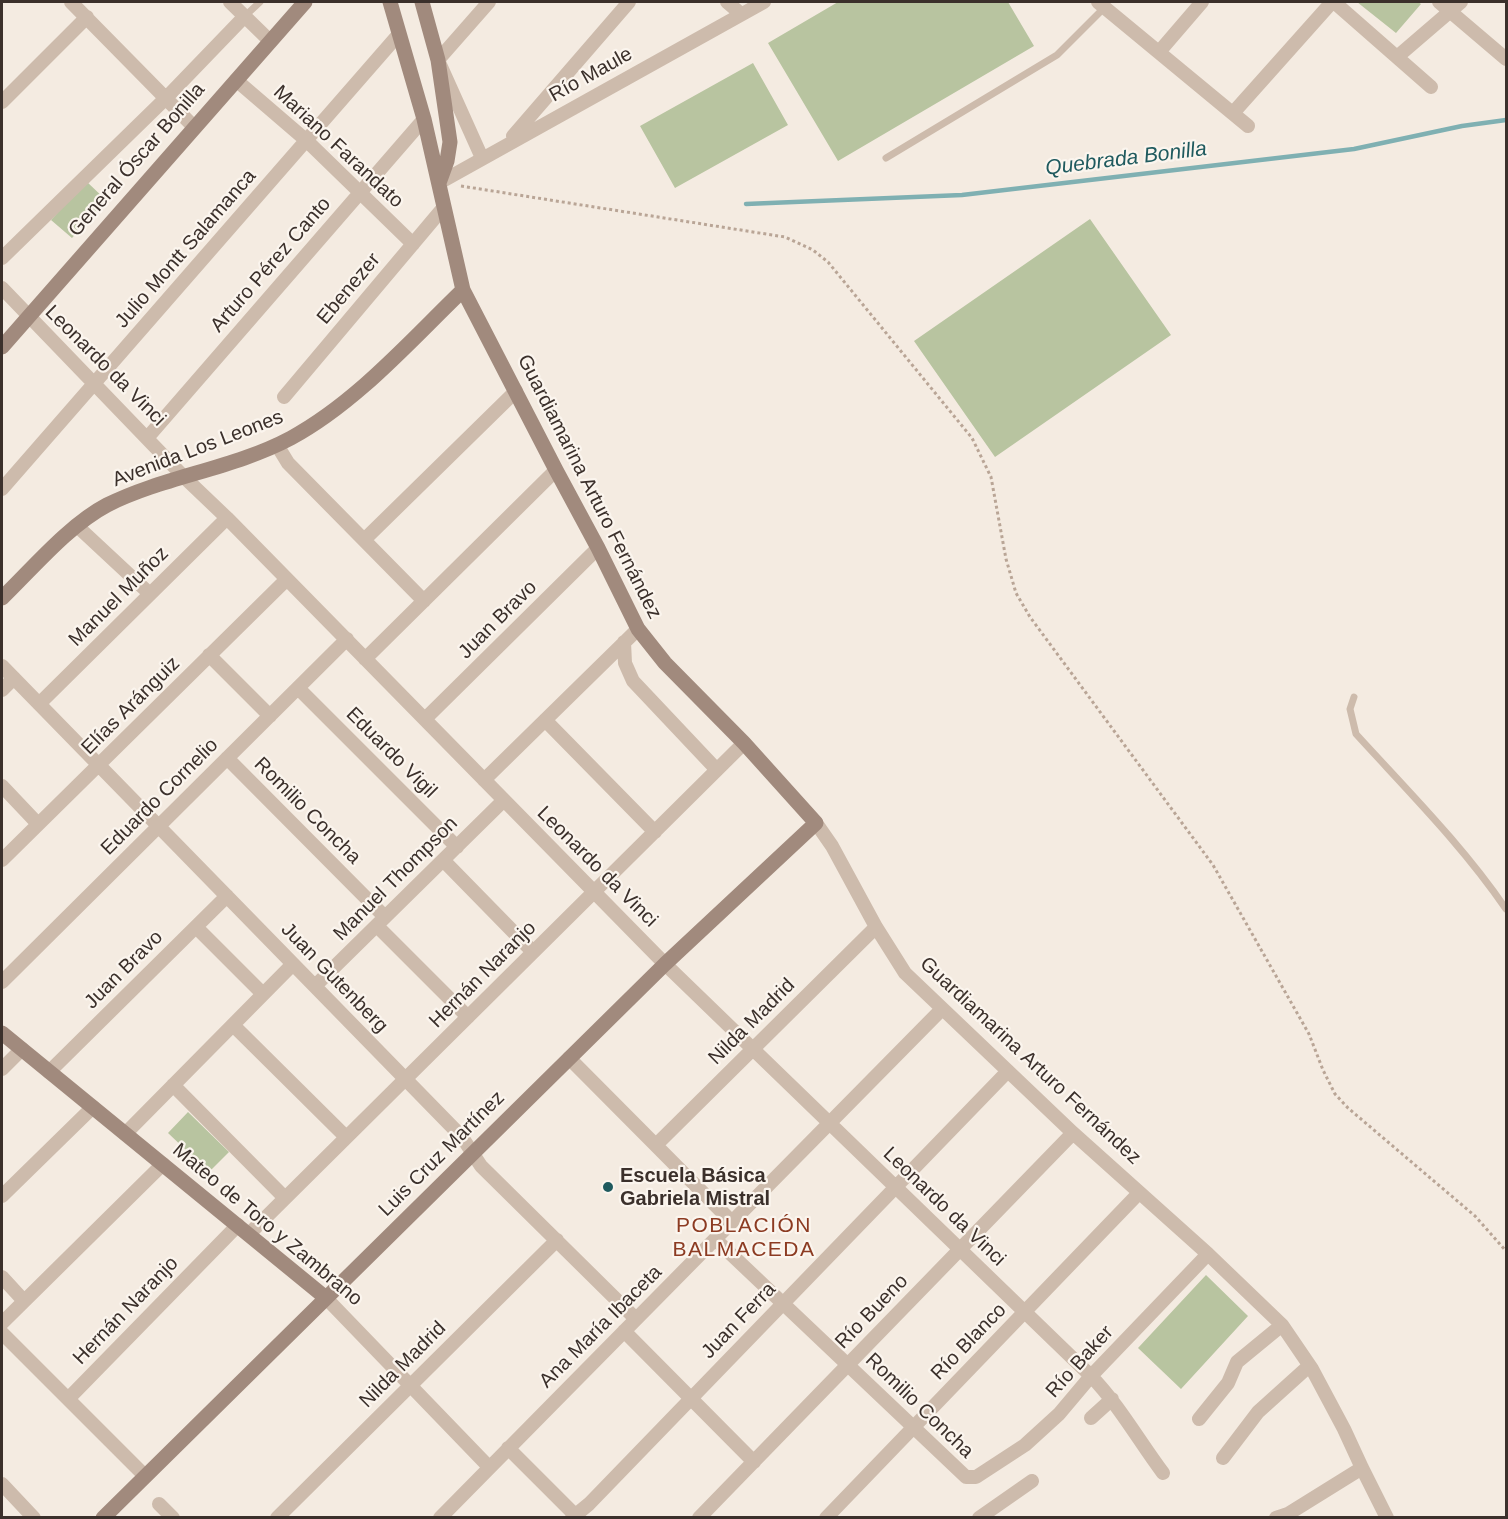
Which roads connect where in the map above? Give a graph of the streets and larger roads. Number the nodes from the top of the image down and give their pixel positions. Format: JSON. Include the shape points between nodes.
{"nodes":[{"id":1,"x":71,"y":2,"type":"edge"},
{"id":2,"x":230,"y":2,"type":"edge"},
{"id":3,"x":305,"y":2,"type":"edge"},
{"id":4,"x":390,"y":2,"type":"edge"},
{"id":5,"x":422,"y":2,"type":"edge"},
{"id":6,"x":489,"y":2,"type":"edge"},
{"id":7,"x":628,"y":2,"type":"edge"},
{"id":8,"x":728,"y":2,"type":"edge"},
{"id":9,"x":764,"y":2,"type":"edge"},
{"id":10,"x":1202,"y":2,"type":"edge"},
{"id":11,"x":1333,"y":2,"type":"edge"},
{"id":12,"x":1439,"y":2,"type":"edge"},
{"id":13,"x":1461,"y":2,"type":"edge"},
{"id":14,"x":1102,"y":4,"type":"edge"},
{"id":15,"x":1450,"y":11,"type":"junction"},
{"id":16,"x":741,"y":14,"type":"junction"},
{"id":17,"x":245,"y":16,"type":"junction"},
{"id":18,"x":87,"y":17,"type":"junction"},
{"id":19,"x":399,"y":34,"type":"junction"},
{"id":20,"x":270,"y":41,"type":"junction"},
{"id":21,"x":1159,"y":52,"type":"junction"},
{"id":22,"x":1397,"y":57,"type":"junction"},
{"id":23,"x":1506,"y":59,"type":"edge"},
{"id":24,"x":438,"y":60,"type":"junction"},
{"id":25,"x":236,"y":80,"type":"junction"},
{"id":26,"x":1431,"y":87,"type":"dead end"},
{"id":27,"x":166,"y":98,"type":"junction"},
{"id":28,"x":2,"y":102,"type":"edge"},
{"id":29,"x":1233,"y":113,"type":"junction"},
{"id":30,"x":424,"y":119,"type":"junction"},
{"id":31,"x":1248,"y":126,"type":"dead end"},
{"id":32,"x":194,"y":127,"type":"junction"},
{"id":33,"x":307,"y":141,"type":"junction"},
{"id":34,"x":506,"y":144,"type":"junction"},
{"id":35,"x":482,"y":158,"type":"junction"},
{"id":36,"x":439,"y":183,"type":"junction"},
{"id":37,"x":360,"y":193,"type":"junction"},
{"id":38,"x":444,"y":207,"type":"junction"},
{"id":39,"x":413,"y":244,"type":"junction"},
{"id":40,"x":2,"y":258,"type":"edge"},
{"id":41,"x":2,"y":288,"type":"edge"},
{"id":42,"x":463,"y":290,"type":"junction"},
{"id":43,"x":28,"y":316,"type":"junction"},
{"id":44,"x":2,"y":347,"type":"edge"},
{"id":45,"x":95,"y":384,"type":"junction"},
{"id":46,"x":516,"y":391,"type":"junction"},
{"id":47,"x":284,"y":397,"type":"dead end"},
{"id":48,"x":148,"y":437,"type":"junction"},
{"id":49,"x":277,"y":445,"type":"junction"},
{"id":50,"x":556,"y":470,"type":"junction"},
{"id":51,"x":184,"y":477,"type":"junction"},
{"id":52,"x":2,"y":489,"type":"edge"},
{"id":53,"x":227,"y":518,"type":"junction"},
{"id":54,"x":77,"y":526,"type":"junction"},
{"id":55,"x":364,"y":540,"type":"junction"},
{"id":56,"x":598,"y":548,"type":"junction"},
{"id":57,"x":287,"y":579,"type":"junction"},
{"id":58,"x":150,"y":594,"type":"junction"},
{"id":59,"x":2,"y":598,"type":"edge"},
{"id":60,"x":424,"y":601,"type":"junction"},
{"id":61,"x":638,"y":628,"type":"junction"},
{"id":62,"x":346,"y":639,"type":"junction"},
{"id":63,"x":624,"y":642,"type":"junction"},
{"id":64,"x":209,"y":655,"type":"junction"},
{"id":65,"x":365,"y":659,"type":"junction"},
{"id":66,"x":2,"y":666,"type":"edge"},
{"id":67,"x":14,"y":678,"type":"junction"},
{"id":68,"x":298,"y":688,"type":"junction"},
{"id":69,"x":2,"y":690,"type":"edge"},
{"id":70,"x":39,"y":704,"type":"junction"},
{"id":71,"x":270,"y":716,"type":"junction"},
{"id":72,"x":425,"y":719,"type":"junction"},
{"id":73,"x":544,"y":720,"type":"junction"},
{"id":74,"x":744,"y":743,"type":"junction"},
{"id":75,"x":227,"y":758,"type":"junction"},
{"id":76,"x":98,"y":765,"type":"junction"},
{"id":77,"x":717,"y":770,"type":"junction"},
{"id":78,"x":484,"y":780,"type":"junction"},
{"id":79,"x":2,"y":786,"type":"edge"},
{"id":80,"x":504,"y":800,"type":"junction"},
{"id":81,"x":38,"y":824,"type":"junction"},
{"id":82,"x":816,"y":824,"type":"junction"},
{"id":83,"x":159,"y":826,"type":"junction"},
{"id":84,"x":655,"y":832,"type":"junction"},
{"id":85,"x":457,"y":847,"type":"junction"},
{"id":86,"x":2,"y":860,"type":"edge"},
{"id":87,"x":443,"y":860,"type":"junction"},
{"id":88,"x":594,"y":891,"type":"junction"},
{"id":89,"x":227,"y":896,"type":"junction"},
{"id":90,"x":381,"y":921,"type":"junction"},
{"id":91,"x":196,"y":927,"type":"junction"},
{"id":92,"x":876,"y":927,"type":"junction"},
{"id":93,"x":533,"y":952,"type":"junction"},
{"id":94,"x":293,"y":963,"type":"junction"},
{"id":95,"x":665,"y":964,"type":"junction"},
{"id":96,"x":2,"y":982,"type":"edge"},
{"id":97,"x":315,"y":986,"type":"junction"},
{"id":98,"x":263,"y":994,"type":"junction"},
{"id":99,"x":942,"y":1009,"type":"junction"},
{"id":100,"x":468,"y":1017,"type":"junction"},
{"id":101,"x":233,"y":1024,"type":"junction"},
{"id":102,"x":2,"y":1033,"type":"edge"},
{"id":103,"x":753,"y":1049,"type":"junction"},
{"id":104,"x":22,"y":1050,"type":"junction"},
{"id":105,"x":569,"y":1059,"type":"junction"},
{"id":106,"x":2,"y":1069,"type":"edge"},
{"id":107,"x":1008,"y":1071,"type":"junction"},
{"id":108,"x":49,"y":1072,"type":"junction"},
{"id":109,"x":405,"y":1078,"type":"junction"},
{"id":110,"x":173,"y":1085,"type":"junction"},
{"id":111,"x":93,"y":1107,"type":"junction"},
{"id":112,"x":830,"y":1123,"type":"junction"},
{"id":113,"x":1073,"y":1133,"type":"junction"},
{"id":114,"x":125,"y":1134,"type":"junction"},
{"id":115,"x":346,"y":1137,"type":"junction"},
{"id":116,"x":656,"y":1145,"type":"junction"},
{"id":117,"x":473,"y":1153,"type":"junction"},
{"id":118,"x":163,"y":1164,"type":"junction"},
{"id":119,"x":896,"y":1187,"type":"junction"},
{"id":120,"x":1139,"y":1193,"type":"junction"},
{"id":121,"x":2,"y":1196,"type":"edge"},
{"id":122,"x":285,"y":1198,"type":"junction"},
{"id":123,"x":732,"y":1222,"type":"junction"},
{"id":124,"x":243,"y":1230,"type":"junction"},
{"id":125,"x":715,"y":1239,"type":"junction"},
{"id":126,"x":557,"y":1240,"type":"junction"},
{"id":127,"x":960,"y":1249,"type":"junction"},
{"id":128,"x":1208,"y":1254,"type":"junction"},
{"id":129,"x":2,"y":1277,"type":"edge"},
{"id":130,"x":326,"y":1298,"type":"junction"},
{"id":131,"x":24,"y":1300,"type":"junction"},
{"id":132,"x":783,"y":1304,"type":"junction"},
{"id":133,"x":1025,"y":1312,"type":"junction"},
{"id":134,"x":636,"y":1319,"type":"junction"},
{"id":135,"x":2,"y":1323,"type":"edge"},
{"id":136,"x":1282,"y":1325,"type":"junction"},
{"id":137,"x":624,"y":1331,"type":"junction"},
{"id":138,"x":2,"y":1333,"type":"edge"},
{"id":139,"x":848,"y":1365,"type":"junction"},
{"id":140,"x":1310,"y":1366,"type":"junction"},
{"id":141,"x":1091,"y":1376,"type":"junction"},
{"id":142,"x":410,"y":1385,"type":"junction"},
{"id":143,"x":68,"y":1399,"type":"junction"},
{"id":144,"x":691,"y":1399,"type":"junction"},
{"id":145,"x":1112,"y":1399,"type":"junction"},
{"id":146,"x":1091,"y":1418,"type":"dead end"},
{"id":147,"x":1199,"y":1419,"type":"dead end"},
{"id":148,"x":913,"y":1427,"type":"junction"},
{"id":149,"x":508,"y":1448,"type":"junction"},
{"id":150,"x":1223,"y":1458,"type":"dead end"},
{"id":151,"x":754,"y":1462,"type":"junction"},
{"id":152,"x":489,"y":1467,"type":"junction"},
{"id":153,"x":1362,"y":1468,"type":"junction"},
{"id":154,"x":1163,"y":1473,"type":"dead end"},
{"id":155,"x":145,"y":1476,"type":"junction"},
{"id":156,"x":966,"y":1477,"type":"joint"},
{"id":157,"x":1032,"y":1481,"type":"dead end"},
{"id":158,"x":2,"y":1485,"type":"edge"},
{"id":159,"x":159,"y":1504,"type":"dead end"},
{"id":160,"x":575,"y":1517,"type":"edge"},
{"id":161,"x":34,"y":1518,"type":"edge"},
{"id":162,"x":102,"y":1518,"type":"edge"},
{"id":163,"x":172,"y":1518,"type":"edge"},
{"id":164,"x":277,"y":1518,"type":"edge"},
{"id":165,"x":440,"y":1518,"type":"edge"},
{"id":166,"x":699,"y":1518,"type":"edge"},
{"id":167,"x":826,"y":1518,"type":"edge"},
{"id":168,"x":979,"y":1518,"type":"edge"},
{"id":169,"x":1276,"y":1518,"type":"edge"},
{"id":170,"x":1387,"y":1518,"type":"edge"}],
"edges":[{"from":1,"to":18,"type":"street"},
{"from":2,"to":17,"type":"street"},
{"from":3,"to":20,"type":"street","name":"General Óscar Bonilla"},
{"from":4,"to":19,"type":"street","name":"Guardiamarina Arturo Fernández"},
{"from":5,"to":24,"type":"street"},
{"from":6,"to":24,"type":"street"},
{"from":7,"to":34,"type":"street"},
{"from":8,"to":16,"type":"street"},
{"from":9,"to":16,"type":"street","name":"Río Maule"},
{"from":10,"to":21,"type":"street"},
{"from":11,"to":22,"type":"street"},
{"from":11,"to":29,"type":"street"},
{"from":12,"to":15,"type":"street"},
{"from":13,"to":15,"type":"street"},
{"from":14,"to":21,"type":"street"},
{"from":15,"to":22,"type":"street"},
{"from":15,"to":23,"type":"street"},
{"from":16,"to":34,"type":"street","name":"Río Maule"},
{"from":17,"to":20,"type":"street"},
{"from":17,"to":27,"type":"street","name":"General Óscar Bonilla"},
{"from":18,"to":27,"type":"street"},
{"from":18,"to":28,"type":"street"},
{"from":19,"to":30,"type":"street","name":"Guardiamarina Arturo Fernández"},
{"from":19,"to":33,"type":"street","name":"Julio Montt Salamanca"},
{"from":20,"to":25,"type":"street","name":"General Óscar Bonilla"},
{"from":21,"to":29,"type":"street"},
{"from":22,"to":26,"type":"street"},
{"from":24,"to":35,"type":"street"},
{"from":24,"to":36,"type":"street","via":[[450,141]]},
{"from":25,"to":32,"type":"street","name":"General Óscar Bonilla"},
{"from":25,"to":33,"type":"street","name":"Mariano Farandato"},
{"from":27,"to":32,"type":"street"},
{"from":27,"to":40,"type":"street","name":"General Óscar Bonilla"},
{"from":29,"to":31,"type":"street"},
{"from":30,"to":36,"type":"street","name":"Guardiamarina Arturo Fernández"},
{"from":30,"to":37,"type":"street","name":"Arturo Pérez Canto"},
{"from":32,"to":43,"type":"street","name":"General Óscar Bonilla"},
{"from":33,"to":37,"type":"street","name":"Mariano Farandato"},
{"from":33,"to":45,"type":"street","name":"Julio Montt Salamanca"},
{"from":34,"to":35,"type":"street","name":"Río Maule"},
{"from":35,"to":36,"type":"street","name":"Río Maule"},
{"from":36,"to":38,"type":"street","name":"Guardiamarina Arturo Fernández"},
{"from":37,"to":39,"type":"street","name":"Mariano Farandato"},
{"from":37,"to":48,"type":"street","name":"Arturo Pérez Canto"},
{"from":38,"to":39,"type":"street","name":"Ebenezer"},
{"from":38,"to":42,"type":"street","name":"Guardiamarina Arturo Fernández"},
{"from":39,"to":47,"type":"street","name":"Ebenezer"},
{"from":41,"to":43,"type":"street","name":"Leonardo da Vinci"},
{"from":42,"to":46,"type":"street","name":"Guardiamarina Arturo Fernández"},
{"from":42,"to":49,"type":"street","name":"Avenida Los Leones","via":[[340,405]]},
{"from":43,"to":44,"type":"street","name":"General Óscar Bonilla"},
{"from":43,"to":45,"type":"street","name":"Leonardo da Vinci"},
{"from":45,"to":48,"type":"street","name":"Leonardo da Vinci"},
{"from":45,"to":52,"type":"street","name":"Julio Montt Salamanca"},
{"from":46,"to":50,"type":"street","name":"Guardiamarina Arturo Fernández"},
{"from":46,"to":55,"type":"street"},
{"from":48,"to":51,"type":"street","name":"Leonardo da Vinci"},
{"from":49,"to":51,"type":"street","name":"Avenida Los Leones"},
{"from":49,"to":55,"type":"street","via":[[288,463]]},
{"from":50,"to":56,"type":"street","name":"Guardiamarina Arturo Fernández"},
{"from":50,"to":60,"type":"street"},
{"from":51,"to":53,"type":"street","name":"Leonardo da Vinci"},
{"from":51,"to":54,"type":"street","name":"Avenida Los Leones","via":[[118,500]]},
{"from":53,"to":57,"type":"street","name":"Leonardo da Vinci"},
{"from":53,"to":58,"type":"street","name":"Manuel Muñoz"},
{"from":54,"to":58,"type":"street"},
{"from":54,"to":59,"type":"street","name":"Avenida Los Leones"},
{"from":55,"to":60,"type":"street"},
{"from":56,"to":61,"type":"street","name":"Guardiamarina Arturo Fernández"},
{"from":56,"to":72,"type":"street","name":"Juan Bravo"},
{"from":57,"to":62,"type":"street","name":"Leonardo da Vinci"},
{"from":57,"to":64,"type":"street","name":"Elías Aránguiz"},
{"from":58,"to":70,"type":"street","name":"Manuel Muñoz"},
{"from":60,"to":65,"type":"street"},
{"from":61,"to":63,"type":"street"},
{"from":61,"to":74,"type":"street","name":"Guardiamarina Arturo Fernández","via":[[665,663]]},
{"from":62,"to":65,"type":"street","name":"Leonardo da Vinci"},
{"from":62,"to":68,"type":"street","name":"Eduardo Cornelio"},
{"from":63,"to":73,"type":"street"},
{"from":63,"to":77,"type":"street","name":"Guardiamarina Arturo Fernández","via":[[625,663],[633,681]]},
{"from":64,"to":71,"type":"street"},
{"from":64,"to":76,"type":"street","name":"Elías Aránguiz"},
{"from":65,"to":72,"type":"street","name":"Leonardo da Vinci"},
{"from":66,"to":67,"type":"street","name":"Juan Gutenberg"},
{"from":67,"to":69,"type":"street"},
{"from":67,"to":70,"type":"street","name":"Juan Gutenberg"},
{"from":68,"to":71,"type":"street","name":"Eduardo Cornelio"},
{"from":68,"to":85,"type":"street","name":"Eduardo Vigil"},
{"from":70,"to":76,"type":"street","name":"Juan Gutenberg"},
{"from":71,"to":75,"type":"street","name":"Eduardo Cornelio"},
{"from":72,"to":78,"type":"street","name":"Leonardo da Vinci"},
{"from":73,"to":78,"type":"street"},
{"from":73,"to":84,"type":"street"},
{"from":74,"to":77,"type":"street","name":"Hernán Naranjo"},
{"from":74,"to":82,"type":"street","name":"Guardiamarina Arturo Fernández"},
{"from":75,"to":83,"type":"street","name":"Eduardo Cornelio"},
{"from":75,"to":90,"type":"street","name":"Romilio Concha"},
{"from":76,"to":81,"type":"street","name":"Elías Aránguiz"},
{"from":76,"to":83,"type":"street","name":"Juan Gutenberg"},
{"from":77,"to":84,"type":"street","name":"Hernán Naranjo"},
{"from":78,"to":80,"type":"street","name":"Leonardo da Vinci"},
{"from":79,"to":81,"type":"street"},
{"from":80,"to":85,"type":"street","name":"Manuel Thompson"},
{"from":80,"to":88,"type":"street","name":"Leonardo da Vinci"},
{"from":81,"to":86,"type":"street","name":"Elías Aránguiz"},
{"from":82,"to":92,"type":"street","name":"Guardiamarina Arturo Fernández"},
{"from":82,"to":95,"type":"street","name":"Luis Cruz Martínez"},
{"from":83,"to":89,"type":"street","name":"Juan Gutenberg"},
{"from":83,"to":96,"type":"street","name":"Eduardo Cornelio"},
{"from":84,"to":88,"type":"street","name":"Hernán Naranjo"},
{"from":85,"to":87,"type":"street","name":"Manuel Thompson"},
{"from":87,"to":90,"type":"street","name":"Manuel Thompson"},
{"from":87,"to":93,"type":"street"},
{"from":88,"to":93,"type":"street","name":"Hernán Naranjo"},
{"from":88,"to":95,"type":"street","name":"Leonardo da Vinci"},
{"from":89,"to":91,"type":"street","name":"Juan Bravo"},
{"from":89,"to":94,"type":"street","name":"Juan Gutenberg"},
{"from":90,"to":97,"type":"street","name":"Manuel Thompson"},
{"from":90,"to":100,"type":"street","name":"Romilio Concha"},
{"from":91,"to":98,"type":"street"},
{"from":91,"to":108,"type":"street","name":"Juan Bravo"},
{"from":92,"to":99,"type":"street","name":"Guardiamarina Arturo Fernández","via":[[905,973]]},
{"from":92,"to":103,"type":"street","name":"Nilda Madrid"},
{"from":93,"to":100,"type":"street","name":"Hernán Naranjo"},
{"from":94,"to":97,"type":"street","name":"Juan Gutenberg"},
{"from":94,"to":98,"type":"street"},
{"from":95,"to":103,"type":"street","name":"Leonardo da Vinci"},
{"from":95,"to":105,"type":"street","name":"Luis Cruz Martínez"},
{"from":97,"to":109,"type":"street","name":"Juan Gutenberg"},
{"from":98,"to":101,"type":"street"},
{"from":99,"to":107,"type":"street","name":"Guardiamarina Arturo Fernández"},
{"from":99,"to":112,"type":"street","name":"Ana María Ibaceta"},
{"from":100,"to":109,"type":"street","name":"Hernán Naranjo"},
{"from":101,"to":110,"type":"street"},
{"from":101,"to":115,"type":"street"},
{"from":102,"to":104,"type":"street","name":"Mateo de Toro y Zambrano"},
{"from":103,"to":112,"type":"street","name":"Leonardo da Vinci"},
{"from":103,"to":116,"type":"street","name":"Nilda Madrid"},
{"from":104,"to":106,"type":"street"},
{"from":104,"to":108,"type":"street","name":"Mateo de Toro y Zambrano"},
{"from":105,"to":116,"type":"street"},
{"from":105,"to":117,"type":"street","name":"Luis Cruz Martínez"},
{"from":107,"to":113,"type":"street","name":"Guardiamarina Arturo Fernández"},
{"from":107,"to":119,"type":"street","name":"Juan Ferra"},
{"from":108,"to":111,"type":"street","name":"Mateo de Toro y Zambrano"},
{"from":109,"to":115,"type":"street","name":"Hernán Naranjo"},
{"from":109,"to":117,"type":"street","name":"Juan Gutenberg"},
{"from":110,"to":114,"type":"street"},
{"from":110,"to":122,"type":"street","name":"Mateo de Toro y Zambrano"},
{"from":111,"to":114,"type":"street","name":"Mateo de Toro y Zambrano"},
{"from":111,"to":121,"type":"street"},
{"from":112,"to":119,"type":"street","name":"Leonardo da Vinci"},
{"from":112,"to":123,"type":"street","name":"Ana María Ibaceta"},
{"from":113,"to":120,"type":"street","name":"Guardiamarina Arturo Fernández"},
{"from":113,"to":127,"type":"street","name":"Río Bueno"},
{"from":114,"to":118,"type":"street","name":"Mateo de Toro y Zambrano"},
{"from":115,"to":122,"type":"street","name":"Hernán Naranjo"},
{"from":116,"to":123,"type":"street"},
{"from":117,"to":126,"type":"street","name":"Juan Gutenberg","via":[[481,1166]]},
{"from":117,"to":130,"type":"street","name":"Luis Cruz Martínez"},
{"from":118,"to":124,"type":"street","name":"Mateo de Toro y Zambrano"},
{"from":118,"to":131,"type":"street"},
{"from":119,"to":127,"type":"street","name":"Leonardo da Vinci"},
{"from":119,"to":132,"type":"street","name":"Juan Ferra"},
{"from":120,"to":128,"type":"street","name":"Guardiamarina Arturo Fernández"},
{"from":120,"to":133,"type":"street","name":"Río Blanco"},
{"from":122,"to":124,"type":"street","name":"Hernán Naranjo"},
{"from":123,"to":125,"type":"street","name":"Ana María Ibaceta"},
{"from":124,"to":130,"type":"street","name":"Mateo de Toro y Zambrano"},
{"from":124,"to":143,"type":"street","name":"Hernán Naranjo"},
{"from":125,"to":132,"type":"street","name":"Romilio Concha"},
{"from":125,"to":134,"type":"street","name":"Ana María Ibaceta"},
{"from":126,"to":134,"type":"street","name":"Juan Gutenberg"},
{"from":126,"to":142,"type":"street","name":"Nilda Madrid"},
{"from":127,"to":133,"type":"street","name":"Leonardo da Vinci"},
{"from":127,"to":139,"type":"street","name":"Río Bueno"},
{"from":128,"to":136,"type":"street","name":"Guardiamarina Arturo Fernández"},
{"from":128,"to":141,"type":"street","name":"Río Baker"},
{"from":129,"to":131,"type":"street"},
{"from":130,"to":142,"type":"street","name":"Mateo de Toro y Zambrano"},
{"from":130,"to":155,"type":"street","name":"Luis Cruz Martínez"},
{"from":131,"to":135,"type":"street"},
{"from":132,"to":139,"type":"street","name":"Romilio Concha"},
{"from":132,"to":144,"type":"street","name":"Juan Ferra"},
{"from":133,"to":141,"type":"street","name":"Leonardo da Vinci"},
{"from":133,"to":148,"type":"street","name":"Río Blanco"},
{"from":134,"to":137,"type":"street","name":"Ana María Ibaceta"},
{"from":136,"to":140,"type":"street","name":"Guardiamarina Arturo Fernández"},
{"from":136,"to":147,"type":"street","via":[[1237,1362],[1228,1383]]},
{"from":137,"to":144,"type":"street"},
{"from":137,"to":149,"type":"street","name":"Ana María Ibaceta"},
{"from":138,"to":143,"type":"street"},
{"from":139,"to":148,"type":"street","name":"Romilio Concha"},
{"from":139,"to":151,"type":"street","name":"Río Bueno"},
{"from":140,"to":150,"type":"street","via":[[1258,1412]]},
{"from":140,"to":153,"type":"street","name":"Guardiamarina Arturo Fernández"},
{"from":141,"to":145,"type":"street","name":"Leonardo da Vinci"},
{"from":141,"to":156,"type":"street","name":"Río Baker","via":[[1059,1414],[1024,1445],[976,1477]]},
{"from":142,"to":152,"type":"street","name":"Mateo de Toro y Zambrano"},
{"from":142,"to":164,"type":"street","name":"Nilda Madrid"},
{"from":143,"to":155,"type":"street"},
{"from":144,"to":151,"type":"street"},
{"from":144,"to":160,"type":"street","name":"Juan Ferra"},
{"from":145,"to":146,"type":"street"},
{"from":145,"to":154,"type":"street","name":"Leonardo da Vinci"},
{"from":148,"to":156,"type":"street","name":"Romilio Concha"},
{"from":148,"to":167,"type":"street","name":"Río Blanco"},
{"from":149,"to":152,"type":"street","name":"Ana María Ibaceta"},
{"from":149,"to":160,"type":"street"},
{"from":151,"to":166,"type":"street","name":"Río Bueno"},
{"from":152,"to":165,"type":"street","name":"Ana María Ibaceta"},
{"from":153,"to":169,"type":"street"},
{"from":153,"to":170,"type":"street","name":"Guardiamarina Arturo Fernández"},
{"from":155,"to":162,"type":"street","name":"Luis Cruz Martínez"},
{"from":157,"to":168,"type":"street"},
{"from":158,"to":161,"type":"street"},
{"from":159,"to":163,"type":"street"}]}
